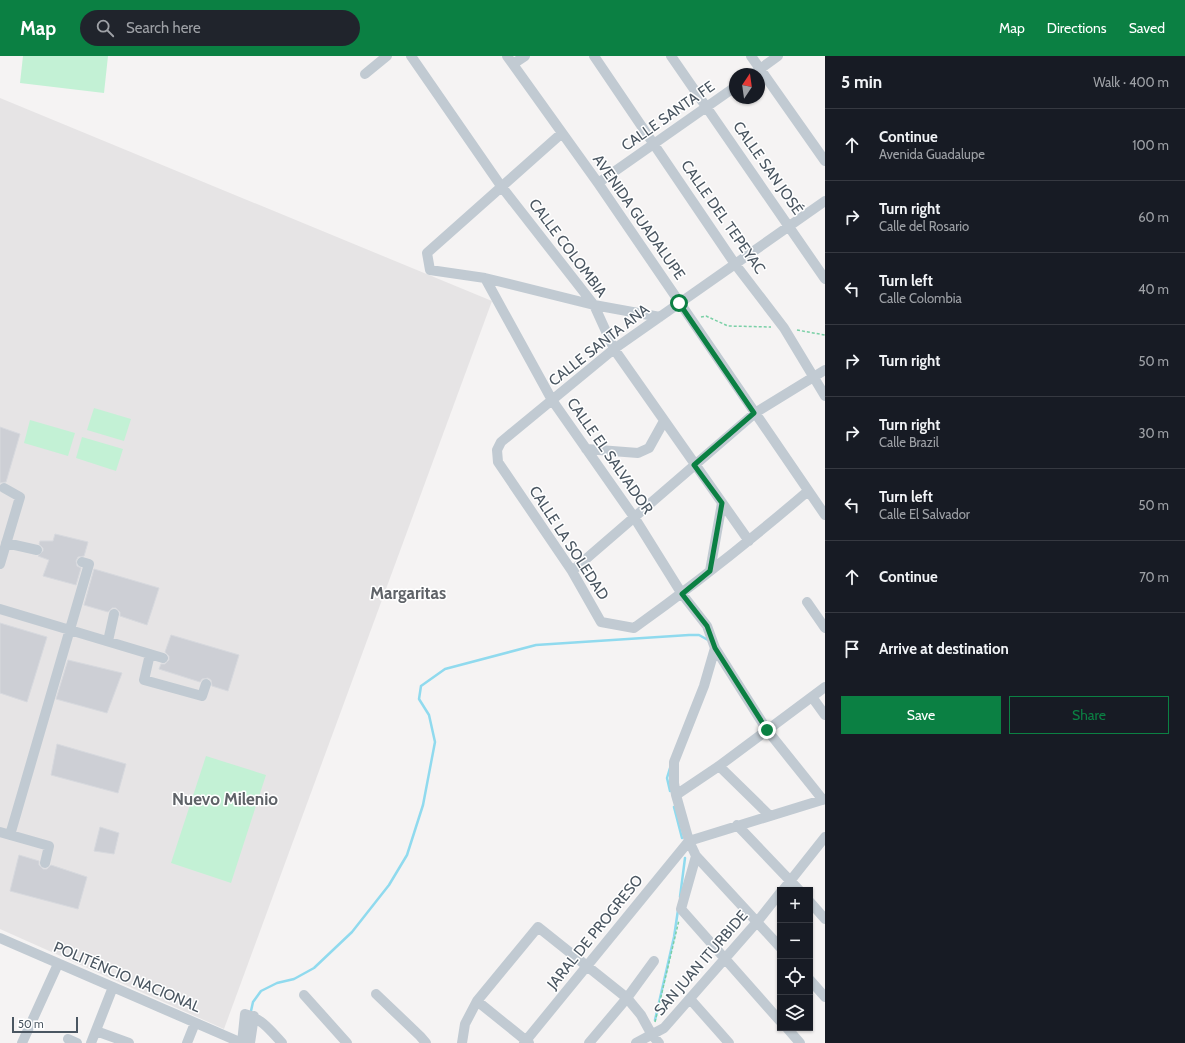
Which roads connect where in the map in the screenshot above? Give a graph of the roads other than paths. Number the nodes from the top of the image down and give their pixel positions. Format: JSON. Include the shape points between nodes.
{"nodes":[{"id":1,"x":387,"y":56,"type":"edge"},
{"id":2,"x":411,"y":56,"type":"edge"},
{"id":3,"x":525,"y":56,"type":"edge"},
{"id":4,"x":594,"y":56,"type":"edge"},
{"id":5,"x":671,"y":56,"type":"edge"},
{"id":6,"x":751,"y":56,"type":"edge"},
{"id":7,"x":778,"y":56,"type":"edge"},
{"id":8,"x":510,"y":60,"type":"edge"},
{"id":9,"x":755,"y":68,"type":"edge"},
{"id":10,"x":762,"y":68,"type":"edge"},
{"id":11,"x":365,"y":74,"type":"dead end"},
{"id":12,"x":765,"y":84,"type":"edge"},
{"id":13,"x":729,"y":91,"type":"edge"},
{"id":14,"x":706,"y":107,"type":"junction"},
{"id":15,"x":562,"y":133,"type":"junction"},
{"id":16,"x":654,"y":144,"type":"junction"},
{"id":17,"x":825,"y":161,"type":"edge"},
{"id":18,"x":598,"y":183,"type":"junction"},
{"id":19,"x":501,"y":186,"type":"junction"},
{"id":20,"x":825,"y":201,"type":"edge"},
{"id":21,"x":789,"y":226,"type":"junction"},
{"id":22,"x":735,"y":264,"type":"junction"},
{"id":23,"x":486,"y":278,"type":"junction"},
{"id":24,"x":825,"y":279,"type":"edge"},
{"id":25,"x":679,"y":303,"type":"junction"},
{"id":26,"x":594,"y":305,"type":"junction"},
{"id":27,"x":660,"y":317,"type":"junction"},
{"id":28,"x":614,"y":349,"type":"junction"},
{"id":29,"x":825,"y":370,"type":"edge"},
{"id":30,"x":813,"y":378,"type":"junction"},
{"id":31,"x":825,"y":396,"type":"edge"},
{"id":32,"x":552,"y":400,"type":"junction"},
{"id":33,"x":754,"y":413,"type":"junction"},
{"id":34,"x":664,"y":420,"type":"junction"},
{"id":35,"x":586,"y":449,"type":"junction"},
{"id":36,"x":497,"y":450,"type":"joint"},
{"id":37,"x":694,"y":465,"type":"junction"},
{"id":38,"x":4,"y":488,"type":"dead end"},
{"id":39,"x":808,"y":491,"type":"junction"},
{"id":40,"x":722,"y":503,"type":"junction"},
{"id":41,"x":825,"y":515,"type":"edge"},
{"id":42,"x":634,"y":517,"type":"junction"},
{"id":43,"x":749,"y":541,"type":"junction"},
{"id":44,"x":6,"y":543,"type":"junction"},
{"id":45,"x":37,"y":550,"type":"dead end"},
{"id":46,"x":1,"y":559,"type":"edge"},
{"id":47,"x":82,"y":562,"type":"dead end"},
{"id":48,"x":572,"y":571,"type":"junction"},
{"id":49,"x":710,"y":571,"type":"junction"},
{"id":50,"x":682,"y":594,"type":"junction"},
{"id":51,"x":807,"y":602,"type":"dead end"},
{"id":52,"x":0,"y":609,"type":"edge"},
{"id":53,"x":114,"y":614,"type":"dead end"},
{"id":54,"x":825,"y":628,"type":"edge"},
{"id":55,"x":70,"y":630,"type":"junction"},
{"id":56,"x":108,"y":641,"type":"junction"},
{"id":57,"x":715,"y":648,"type":"junction"},
{"id":58,"x":150,"y":654,"type":"junction"},
{"id":59,"x":163,"y":658,"type":"dead end"},
{"id":60,"x":206,"y":684,"type":"dead end"},
{"id":61,"x":825,"y":687,"type":"edge"},
{"id":62,"x":812,"y":697,"type":"junction"},
{"id":63,"x":825,"y":715,"type":"edge"},
{"id":64,"x":767,"y":730,"type":"junction"},
{"id":65,"x":719,"y":766,"type":"junction"},
{"id":66,"x":676,"y":795,"type":"junction"},
{"id":67,"x":824,"y":799,"type":"edge"},
{"id":68,"x":769,"y":815,"type":"junction"},
{"id":69,"x":737,"y":825,"type":"junction"},
{"id":70,"x":5,"y":834,"type":"edge"},
{"id":71,"x":825,"y":837,"type":"edge"},
{"id":72,"x":689,"y":841,"type":"junction"},
{"id":73,"x":696,"y":856,"type":"junction"},
{"id":74,"x":45,"y":863,"type":"dead end"},
{"id":75,"x":790,"y":880,"type":"junction"},
{"id":76,"x":785,"y":887,"type":"edge"},
{"id":77,"x":796,"y":887,"type":"edge"},
{"id":78,"x":777,"y":897,"type":"edge"},
{"id":79,"x":813,"y":905,"type":"edge"},
{"id":80,"x":825,"y":919,"type":"edge"},
{"id":81,"x":757,"y":922,"type":"junction"},
{"id":82,"x":0,"y":938,"type":"edge"},
{"id":83,"x":777,"y":944,"type":"edge"},
{"id":84,"x":724,"y":959,"type":"junction"},
{"id":85,"x":654,"y":961,"type":"dead end"},
{"id":86,"x":58,"y":964,"type":"junction"},
{"id":87,"x":587,"y":965,"type":"junction"},
{"id":88,"x":813,"y":983,"type":"edge"},
{"id":89,"x":113,"y":987,"type":"junction"},
{"id":90,"x":376,"y":994,"type":"dead end"},
{"id":91,"x":304,"y":995,"type":"dead end"},
{"id":92,"x":825,"y":997,"type":"edge"},
{"id":93,"x":627,"y":998,"type":"junction"},
{"id":94,"x":690,"y":999,"type":"junction"},
{"id":95,"x":477,"y":1001,"type":"junction"},
{"id":96,"x":250,"y":1015,"type":"junction"},
{"id":97,"x":777,"y":1018,"type":"edge"},
{"id":98,"x":195,"y":1023,"type":"junction"},
{"id":99,"x":96,"y":1030,"type":"junction"},
{"id":100,"x":790,"y":1031,"type":"edge"},
{"id":101,"x":654,"y":1040,"type":"edge"},
{"id":102,"x":527,"y":1042,"type":"edge"},
{"id":103,"x":22,"y":1043,"type":"edge"},
{"id":104,"x":91,"y":1043,"type":"edge"},
{"id":105,"x":129,"y":1043,"type":"edge"},
{"id":106,"x":187,"y":1043,"type":"edge"},
{"id":107,"x":242,"y":1043,"type":"edge"},
{"id":108,"x":250,"y":1043,"type":"edge"},
{"id":109,"x":282,"y":1043,"type":"edge"},
{"id":110,"x":347,"y":1043,"type":"edge"},
{"id":111,"x":426,"y":1043,"type":"edge"},
{"id":112,"x":462,"y":1043,"type":"edge"},
{"id":113,"x":589,"y":1043,"type":"edge"},
{"id":114,"x":636,"y":1043,"type":"edge"},
{"id":115,"x":729,"y":1043,"type":"edge"},
{"id":116,"x":800,"y":1043,"type":"edge"}],
"edges":[{"from":1,"to":11,"type":"street"},
{"from":2,"to":19,"type":"street","name":"CALLE COLOMBIA"},
{"from":3,"to":8,"type":"street"},
{"from":4,"to":16,"type":"street","name":"CALLE DEL TEPEYAC"},
{"from":5,"to":14,"type":"street","name":"CALLE SAN JOSÉ"},
{"from":6,"to":9,"type":"street"},
{"from":7,"to":10,"type":"street"},
{"from":8,"to":15,"type":"street","name":"AVENIDA GUADALUPE"},
{"from":12,"to":17,"type":"street"},
{"from":13,"to":14,"type":"street","name":"CALLE SANTA FE"},
{"from":14,"to":16,"type":"street","name":"CALLE SANTA FE"},
{"from":14,"to":21,"type":"street","name":"CALLE SAN JOSÉ"},
{"from":15,"to":18,"type":"street","name":"AVENIDA GUADALUPE"},
{"from":15,"to":19,"type":"street"},
{"from":16,"to":18,"type":"street","name":"CALLE SANTA FE"},
{"from":16,"to":22,"type":"street","name":"CALLE DEL TEPEYAC"},
{"from":18,"to":25,"type":"street","name":"AVENIDA GUADALUPE"},
{"from":19,"to":23,"type":"street","via":[[427,253],[430,270]]},
{"from":19,"to":26,"type":"street","name":"CALLE COLOMBIA"},
{"from":20,"to":21,"type":"street","name":"CALLE SANTA ANA"},
{"from":21,"to":22,"type":"street","name":"CALLE SANTA ANA"},
{"from":21,"to":24,"type":"street","name":"CALLE SAN JOSÉ"},
{"from":22,"to":25,"type":"street","name":"CALLE SANTA ANA"},
{"from":22,"to":30,"type":"street","name":"CALLE DEL TEPEYAC","via":[[784,328]]},
{"from":23,"to":26,"type":"street"},
{"from":23,"to":32,"type":"street","name":"CALLE EL SALVADOR"},
{"from":25,"to":27,"type":"street","name":"CALLE SANTA ANA"},
{"from":25,"to":33,"type":"street","name":"AVENIDA GUADALUPE"},
{"from":26,"to":27,"type":"street"},
{"from":26,"to":28,"type":"street","name":"CALLE COLOMBIA"},
{"from":27,"to":28,"type":"street","name":"CALLE SANTA ANA"},
{"from":28,"to":32,"type":"street","name":"CALLE SANTA ANA"},
{"from":28,"to":34,"type":"street","name":"CALLE COLOMBIA"},
{"from":29,"to":30,"type":"street"},
{"from":30,"to":31,"type":"street","name":"CALLE DEL TEPEYAC"},
{"from":30,"to":33,"type":"street"},
{"from":32,"to":35,"type":"street","name":"CALLE EL SALVADOR"},
{"from":32,"to":36,"type":"street","name":"CALLE SANTA ANA","via":[[501,442]]},
{"from":33,"to":37,"type":"street"},
{"from":33,"to":39,"type":"street","name":"AVENIDA GUADALUPE"},
{"from":34,"to":35,"type":"street","via":[[649,448],[638,453]]},
{"from":34,"to":37,"type":"street","name":"CALLE COLOMBIA"},
{"from":35,"to":42,"type":"street","name":"CALLE EL SALVADOR"},
{"from":36,"to":48,"type":"street","name":"CALLE LA SOLEDAD","via":[[498,462]]},
{"from":37,"to":40,"type":"street","name":"CALLE COLOMBIA"},
{"from":37,"to":42,"type":"street"},
{"from":38,"to":44,"type":"street","via":[[20,497]]},
{"from":39,"to":41,"type":"street","name":"AVENIDA GUADALUPE"},
{"from":39,"to":43,"type":"street"},
{"from":40,"to":43,"type":"street","name":"CALLE COLOMBIA"},
{"from":40,"to":49,"type":"street"},
{"from":42,"to":48,"type":"street"},
{"from":42,"to":50,"type":"street","name":"CALLE EL SALVADOR"},
{"from":43,"to":49,"type":"street"},
{"from":44,"to":45,"type":"street"},
{"from":44,"to":46,"type":"street"},
{"from":47,"to":55,"type":"street","via":[[89,564]]},
{"from":48,"to":50,"type":"street","name":"CALLE LA SOLEDAD","via":[[601,622],[634,628]]},
{"from":49,"to":50,"type":"street"},
{"from":50,"to":57,"type":"street","name":"CALLE EL SALVADOR","via":[[707,626]]},
{"from":51,"to":54,"type":"street"},
{"from":52,"to":55,"type":"street"},
{"from":53,"to":56,"type":"street"},
{"from":55,"to":56,"type":"street"},
{"from":55,"to":70,"type":"street"},
{"from":56,"to":58,"type":"street"},
{"from":57,"to":64,"type":"street","name":"CALLE EL SALVADOR"},
{"from":57,"to":66,"type":"street","via":[[704,686],[674,762]]},
{"from":58,"to":59,"type":"street"},
{"from":58,"to":60,"type":"street","via":[[144,680],[202,696]]},
{"from":61,"to":62,"type":"street"},
{"from":62,"to":63,"type":"street"},
{"from":62,"to":64,"type":"street"},
{"from":64,"to":65,"type":"street"},
{"from":64,"to":67,"type":"street","name":"CALLE EL SALVADOR"},
{"from":65,"to":66,"type":"street"},
{"from":65,"to":68,"type":"street"},
{"from":66,"to":72,"type":"street"},
{"from":67,"to":68,"type":"street"},
{"from":68,"to":69,"type":"street"},
{"from":69,"to":72,"type":"street"},
{"from":69,"to":75,"type":"street"},
{"from":70,"to":74,"type":"street","via":[[49,846]]},
{"from":71,"to":75,"type":"street"},
{"from":72,"to":73,"type":"street"},
{"from":72,"to":87,"type":"street","name":"JARAL DE PROGRESO"},
{"from":73,"to":81,"type":"street"},
{"from":73,"to":84,"type":"street","via":[[682,909]]},
{"from":75,"to":76,"type":"street"},
{"from":75,"to":77,"type":"street"},
{"from":78,"to":81,"type":"street","name":"SAN JUAN ITURBIDE"},
{"from":79,"to":80,"type":"street"},
{"from":81,"to":83,"type":"street"},
{"from":81,"to":84,"type":"street","name":"SAN JUAN ITURBIDE"},
{"from":82,"to":86,"type":"street","name":"POLITÉNCIO NACIONAL"},
{"from":84,"to":94,"type":"street","name":"SAN JUAN ITURBIDE"},
{"from":84,"to":97,"type":"street"},
{"from":85,"to":93,"type":"street"},
{"from":86,"to":89,"type":"street","name":"POLITÉNCIO NACIONAL"},
{"from":86,"to":103,"type":"street"},
{"from":87,"to":93,"type":"street"},
{"from":87,"to":95,"type":"street","via":[[538,927]]},
{"from":87,"to":102,"type":"street","name":"JARAL DE PROGRESO"},
{"from":88,"to":92,"type":"street"},
{"from":89,"to":98,"type":"street","name":"POLITÉNCIO NACIONAL"},
{"from":89,"to":99,"type":"street"},
{"from":90,"to":111,"type":"street"},
{"from":91,"to":110,"type":"street"},
{"from":93,"to":101,"type":"street","via":[[641,1015]]},
{"from":93,"to":113,"type":"street"},
{"from":94,"to":101,"type":"street","name":"SAN JUAN ITURBIDE"},
{"from":94,"to":115,"type":"street"},
{"from":95,"to":102,"type":"street"},
{"from":95,"to":112,"type":"street","via":[[465,1024]]},
{"from":96,"to":107,"type":"street"},
{"from":96,"to":108,"type":"street"},
{"from":96,"to":109,"type":"street","via":[[267,1026]]},
{"from":98,"to":106,"type":"street"},
{"from":98,"to":107,"type":"street","name":"POLITÉNCIO NACIONAL"},
{"from":99,"to":104,"type":"street"},
{"from":99,"to":105,"type":"street"},
{"from":100,"to":116,"type":"street"},
{"from":101,"to":114,"type":"street","name":"SAN JUAN ITURBIDE","via":[[644,1037]]}]}
